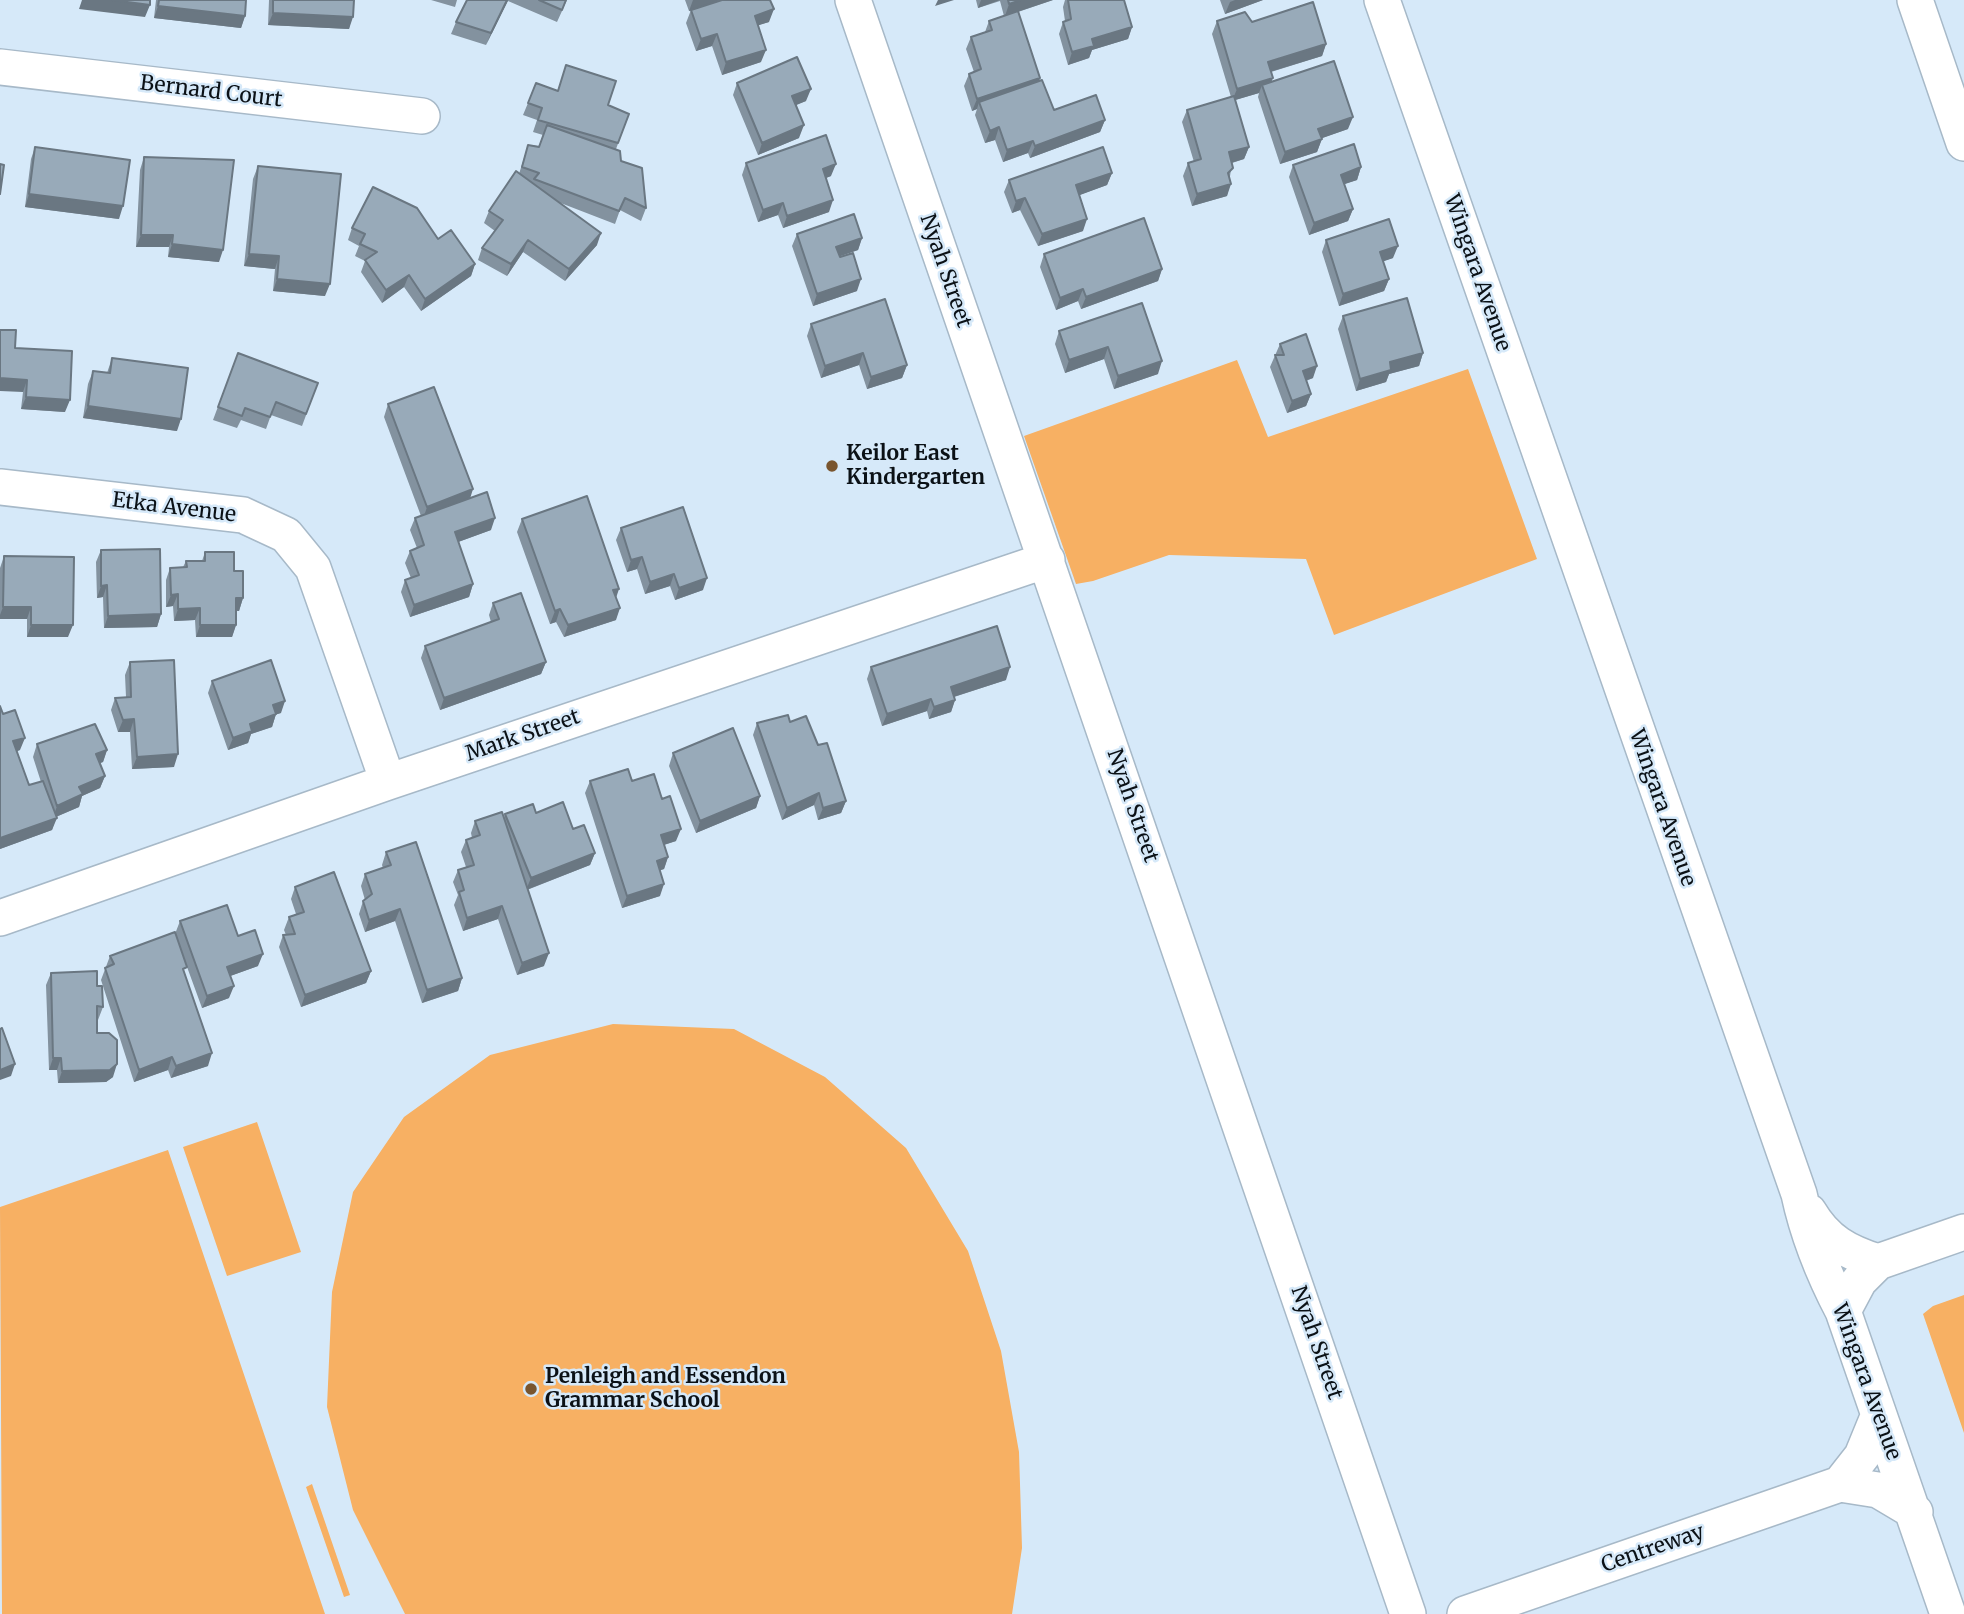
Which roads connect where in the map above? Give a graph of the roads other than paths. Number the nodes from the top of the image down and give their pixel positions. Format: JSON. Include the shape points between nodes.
{"nodes":[{"id":1,"x":853,"y":0,"type":"edge"},
{"id":2,"x":1382,"y":0,"type":"edge"},
{"id":3,"x":1915,"y":0,"type":"edge"},
{"id":4,"x":0,"y":67,"type":"edge"},
{"id":5,"x":422,"y":116,"type":"dead end"},
{"id":6,"x":1964,"y":143,"type":"edge"},
{"id":7,"x":0,"y":487,"type":"edge"},
{"id":8,"x":1047,"y":560,"type":"junction"},
{"id":9,"x":387,"y":782,"type":"junction"},
{"id":10,"x":0,"y":918,"type":"edge"},
{"id":11,"x":1799,"y":1194,"type":"junction"},
{"id":12,"x":1964,"y":1232,"type":"edge"},
{"id":13,"x":1878,"y":1262,"type":"junction"},
{"id":14,"x":1843,"y":1311,"type":"junction"},
{"id":15,"x":1878,"y":1417,"type":"junction"},
{"id":16,"x":1840,"y":1484,"type":"junction"},
{"id":17,"x":1915,"y":1512,"type":"junction"},
{"id":18,"x":1950,"y":1610,"type":"edge"},
{"id":19,"x":1408,"y":1614,"type":"edge"},
{"id":20,"x":1465,"y":1614,"type":"edge"}],
"edges":[{"from":1,"to":8,"type":"street","name":"Nyah Street"},
{"from":2,"to":11,"type":"street","name":"Wingara Avenue"},
{"from":3,"to":6,"type":"street"},
{"from":4,"to":5,"type":"street","name":"Bernard Court"},
{"from":7,"to":9,"type":"street","name":"Etka Avenue","via":[[243,515],[286,535],[313,568]]},
{"from":8,"to":9,"type":"street","name":"Mark Street"},
{"from":8,"to":19,"type":"street","name":"Nyah Street"},
{"from":9,"to":10,"type":"street","name":"Mark Street"},
{"from":11,"to":13,"type":"street","via":[[1823,1234],[1848,1252]]},
{"from":11,"to":14,"type":"street","name":"Wingara Avenue","via":[[1824,1276]]},
{"from":12,"to":13,"type":"street"},
{"from":13,"to":14,"type":"street","via":[[1859,1281]]},
{"from":14,"to":15,"type":"street","name":"Wingara Avenue"},
{"from":15,"to":16,"type":"street","via":[[1862,1456]]},
{"from":15,"to":17,"type":"street","name":"Wingara Avenue"},
{"from":16,"to":17,"type":"street","name":"Centreway","via":[[1878,1490]]},
{"from":16,"to":20,"type":"street","name":"Centreway"},
{"from":17,"to":18,"type":"street","name":"Wingara Avenue"}]}
